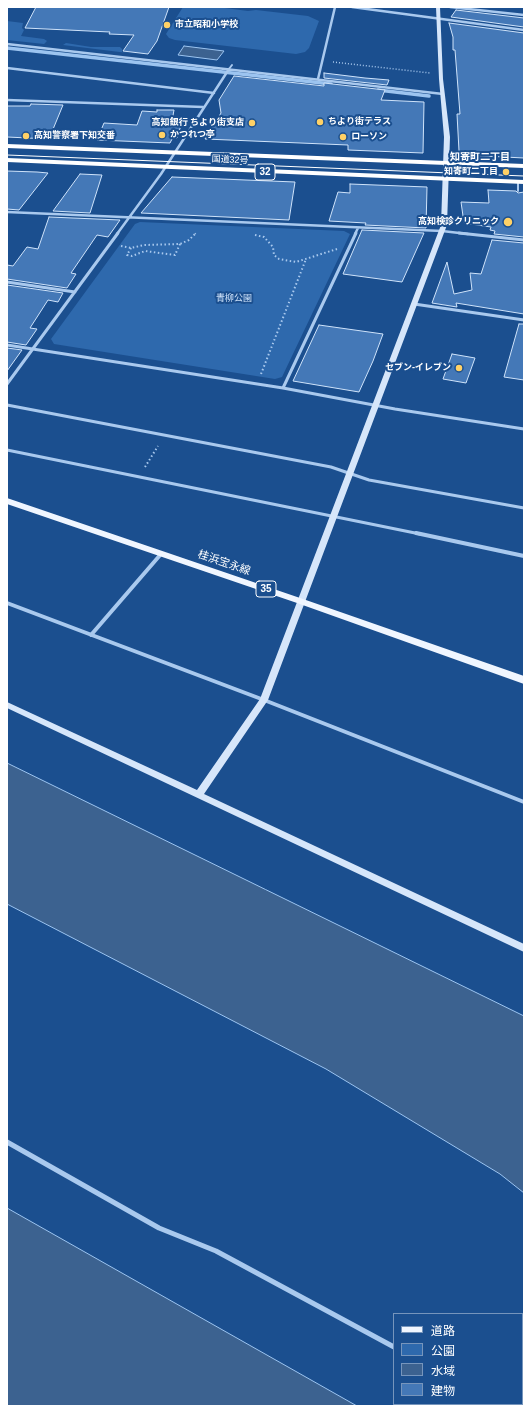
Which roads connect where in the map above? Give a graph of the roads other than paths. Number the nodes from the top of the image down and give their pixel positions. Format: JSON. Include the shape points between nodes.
{"nodes":[{"id":1,"x":335,"y":7,"type":"edge"},
{"id":2,"x":352,"y":7,"type":"edge"},
{"id":3,"x":438,"y":7,"type":"edge"},
{"id":4,"x":450,"y":7,"type":"edge"},
{"id":5,"x":524,"y":15,"type":"edge"},
{"id":6,"x":438,"y":18,"type":"junction"},
{"id":7,"x":524,"y":30,"type":"edge"},
{"id":8,"x":7,"y":44,"type":"edge"},
{"id":9,"x":232,"y":65,"type":"dead end"},
{"id":10,"x":7,"y":68,"type":"edge"},
{"id":11,"x":229,"y":69,"type":"junction"},
{"id":12,"x":318,"y":80,"type":"junction"},
{"id":13,"x":214,"y":93,"type":"junction"},
{"id":14,"x":443,"y":94,"type":"junction"},
{"id":15,"x":7,"y":100,"type":"edge"},
{"id":16,"x":204,"y":107,"type":"junction"},
{"id":17,"x":7,"y":146,"type":"edge"},
{"id":18,"x":175,"y":153,"type":"junction"},
{"id":19,"x":7,"y":160,"type":"edge"},
{"id":20,"x":446,"y":163,"type":"junction"},
{"id":21,"x":524,"y":166,"type":"edge"},
{"id":22,"x":166,"y":167,"type":"junction"},
{"id":23,"x":445,"y":179,"type":"junction"},
{"id":24,"x":521,"y":182,"type":"edge"},
{"id":25,"x":518,"y":191,"type":"dead end"},
{"id":26,"x":7,"y":212,"type":"edge"},
{"id":27,"x":129,"y":217,"type":"junction"},
{"id":28,"x":358,"y":228,"type":"junction"},
{"id":29,"x":442,"y":231,"type":"junction"},
{"id":30,"x":524,"y":240,"type":"edge"},
{"id":31,"x":7,"y":282,"type":"edge"},
{"id":32,"x":75,"y":292,"type":"junction"},
{"id":33,"x":414,"y":304,"type":"junction"},
{"id":34,"x":524,"y":315,"type":"edge"},
{"id":35,"x":523,"y":320,"type":"edge"},
{"id":36,"x":7,"y":345,"type":"edge"},
{"id":37,"x":33,"y":349,"type":"junction"},
{"id":38,"x":7,"y":384,"type":"edge"},
{"id":39,"x":283,"y":388,"type":"junction"},
{"id":40,"x":7,"y":405,"type":"edge"},
{"id":41,"x":376,"y":405,"type":"junction"},
{"id":42,"x":524,"y":429,"type":"edge"},
{"id":43,"x":7,"y":450,"type":"edge"},
{"id":44,"x":349,"y":474,"type":"junction"},
{"id":45,"x":7,"y":501,"type":"edge"},
{"id":46,"x":524,"y":508,"type":"edge"},
{"id":47,"x":334,"y":515,"type":"junction"},
{"id":48,"x":161,"y":554,"type":"junction"},
{"id":49,"x":524,"y":556,"type":"edge"},
{"id":50,"x":300,"y":601,"type":"junction"},
{"id":51,"x":7,"y":603,"type":"edge"},
{"id":52,"x":91,"y":635,"type":"junction"},
{"id":53,"x":524,"y":680,"type":"edge"},
{"id":54,"x":264,"y":700,"type":"junction"},
{"id":55,"x":7,"y":705,"type":"edge"},
{"id":56,"x":198,"y":795,"type":"junction"},
{"id":57,"x":524,"y":802,"type":"edge"},
{"id":58,"x":524,"y":948,"type":"edge"},
{"id":59,"x":7,"y":1142,"type":"edge"},
{"id":60,"x":393,"y":1346,"type":"edge"}],
"edges":[{"from":1,"to":12,"type":"street"},
{"from":2,"to":6,"type":"street"},
{"from":3,"to":6,"type":"street"},
{"from":4,"to":5,"type":"street"},
{"from":6,"to":7,"type":"street"},
{"from":6,"to":14,"type":"street"},
{"from":8,"to":11,"type":"street"},
{"from":9,"to":11,"type":"lane"},
{"from":10,"to":13,"type":"street"},
{"from":11,"to":12,"type":"street"},
{"from":11,"to":13,"type":"street"},
{"from":12,"to":14,"type":"street"},
{"from":13,"to":16,"type":"street"},
{"from":14,"to":20,"type":"street","via":[[447,137]]},
{"from":15,"to":16,"type":"street"},
{"from":16,"to":18,"type":"street"},
{"from":17,"to":18,"type":"highway","name":"国道32号","number":"32"},
{"from":18,"to":20,"type":"highway","name":"国道32号","number":"32"},
{"from":18,"to":22,"type":"street"},
{"from":19,"to":22,"type":"highway","name":"国道32号","number":"32"},
{"from":20,"to":21,"type":"highway","name":"国道32号","number":"32"},
{"from":20,"to":23,"type":"street"},
{"from":22,"to":23,"type":"highway","name":"国道32号","number":"32"},
{"from":22,"to":27,"type":"street"},
{"from":23,"to":24,"type":"highway","name":"国道32号","number":"32"},
{"from":23,"to":29,"type":"street"},
{"from":24,"to":25,"type":"lane"},
{"from":26,"to":27,"type":"street"},
{"from":27,"to":28,"type":"street"},
{"from":27,"to":32,"type":"street"},
{"from":28,"to":29,"type":"street"},
{"from":28,"to":39,"type":"street"},
{"from":29,"to":30,"type":"street"},
{"from":29,"to":33,"type":"street"},
{"from":31,"to":32,"type":"street"},
{"from":32,"to":37,"type":"street"},
{"from":33,"to":35,"type":"street"},
{"from":33,"to":41,"type":"street"},
{"from":34,"to":35,"type":"street"},
{"from":36,"to":37,"type":"street"},
{"from":37,"to":38,"type":"street"},
{"from":37,"to":39,"type":"street"},
{"from":39,"to":41,"type":"street"},
{"from":40,"to":44,"type":"street","via":[[332,467]]},
{"from":41,"to":42,"type":"street"},
{"from":41,"to":44,"type":"street"},
{"from":43,"to":47,"type":"street"},
{"from":44,"to":46,"type":"street","via":[[369,480]]},
{"from":44,"to":47,"type":"street"},
{"from":45,"to":48,"type":"main road","name":"桂浜宝永線","number":"35"},
{"from":47,"to":49,"type":"street"},
{"from":47,"to":50,"type":"street"},
{"from":48,"to":50,"type":"main road","name":"桂浜宝永線","number":"35"},
{"from":48,"to":52,"type":"street"},
{"from":50,"to":53,"type":"main road","name":"桂浜宝永線","number":"35"},
{"from":50,"to":54,"type":"street"},
{"from":51,"to":52,"type":"street"},
{"from":52,"to":54,"type":"street"},
{"from":54,"to":56,"type":"street"},
{"from":54,"to":57,"type":"street"},
{"from":55,"to":56,"type":"street"},
{"from":56,"to":58,"type":"street"},
{"from":59,"to":60,"type":"street","via":[[159,1228],[216,1251]]}]}
